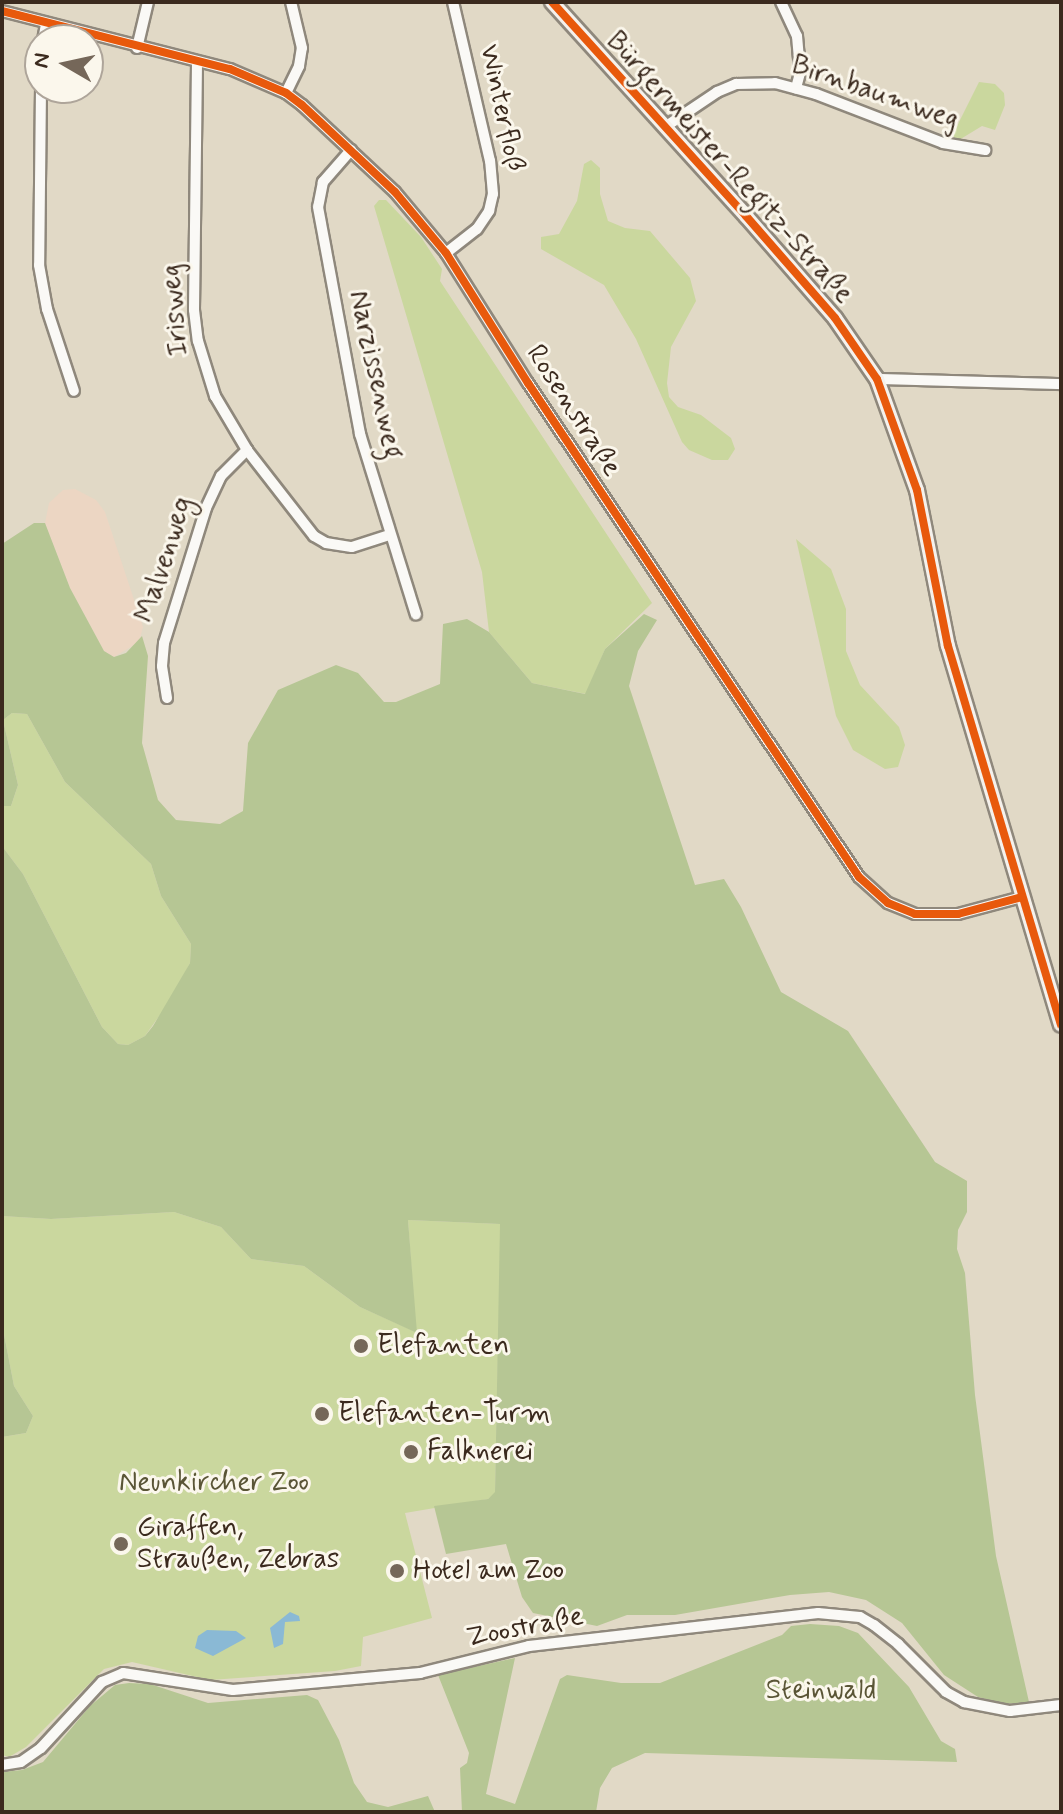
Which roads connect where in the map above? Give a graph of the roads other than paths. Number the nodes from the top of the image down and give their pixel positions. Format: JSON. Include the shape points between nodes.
{"nodes":[{"id":1,"x":148,"y":2,"type":"edge"},
{"id":2,"x":291,"y":2,"type":"edge"},
{"id":3,"x":453,"y":2,"type":"edge"},
{"id":4,"x":552,"y":2,"type":"edge"},
{"id":5,"x":781,"y":2,"type":"edge"},
{"id":6,"x":2,"y":11,"type":"edge"},
{"id":7,"x":43,"y":24,"type":"edge"},
{"id":8,"x":104,"y":40,"type":"edge"},
{"id":9,"x":137,"y":48,"type":"junction"},
{"id":10,"x":197,"y":63,"type":"junction"},
{"id":11,"x":796,"y":88,"type":"junction"},
{"id":12,"x":286,"y":93,"type":"junction"},
{"id":13,"x":41,"y":104,"type":"edge"},
{"id":14,"x":665,"y":127,"type":"junction"},
{"id":15,"x":351,"y":150,"type":"junction"},
{"id":16,"x":985,"y":150,"type":"dead end"},
{"id":17,"x":446,"y":253,"type":"junction"},
{"id":18,"x":877,"y":379,"type":"junction"},
{"id":19,"x":1061,"y":384,"type":"edge"},
{"id":20,"x":74,"y":391,"type":"dead end"},
{"id":21,"x":247,"y":450,"type":"junction"},
{"id":22,"x":390,"y":535,"type":"junction"},
{"id":23,"x":416,"y":615,"type":"dead end"},
{"id":24,"x":167,"y":698,"type":"dead end"},
{"id":25,"x":1022,"y":897,"type":"junction"},
{"id":26,"x":1061,"y":1025,"type":"edge"},
{"id":27,"x":1061,"y":1705,"type":"edge"},
{"id":28,"x":2,"y":1765,"type":"edge"}],
"edges":[{"from":1,"to":9,"type":"street"},
{"from":2,"to":12,"type":"street","via":[[302,48]]},
{"from":3,"to":17,"type":"street","name":"Winterfloß","via":[[493,194],[477,229]]},
{"from":4,"to":14,"type":"street","name":"Bürgermeister-Regitz-Straße"},
{"from":5,"to":11,"type":"street","via":[[797,36]]},
{"from":6,"to":7,"type":"street","name":"Rosenstraße"},
{"from":8,"to":9,"type":"street","name":"Rosenstraße"},
{"from":9,"to":10,"type":"street","name":"Rosenstraße"},
{"from":10,"to":12,"type":"street","name":"Rosenstraße","via":[[230,69]]},
{"from":10,"to":21,"type":"street","name":"Irisweg","via":[[198,341],[215,396]]},
{"from":11,"to":14,"type":"street","name":"Birnbaumweg","via":[[736,84],[702,99]]},
{"from":11,"to":16,"type":"street","name":"Birnbaumweg","via":[[943,143]]},
{"from":12,"to":15,"type":"street","name":"Rosenstraße"},
{"from":13,"to":20,"type":"street","via":[[39,265],[47,309]]},
{"from":14,"to":18,"type":"street","name":"Bürgermeister-Regitz-Straße","via":[[835,318]]},
{"from":15,"to":17,"type":"street","name":"Rosenstraße"},
{"from":15,"to":22,"type":"street","name":"Narzissenweg","via":[[323,182],[318,207],[360,434]]},
{"from":17,"to":25,"type":"street","name":"Rosenstraße","via":[[859,877],[888,903],[915,914],[958,914]]},
{"from":18,"to":19,"type":"street"},
{"from":18,"to":25,"type":"street","name":"Bürgermeister-Regitz-Straße","via":[[917,490],[948,646]]},
{"from":21,"to":22,"type":"street","name":"Irisweg","via":[[303,523],[326,543],[352,547]]},
{"from":21,"to":24,"type":"street","name":"Malvenweg","via":[[221,476],[206,508],[164,643]]},
{"from":22,"to":23,"type":"street","name":"Narzissenweg"},
{"from":25,"to":26,"type":"street","name":"Bürgermeister-Regitz-Straße"},
{"from":27,"to":28,"type":"street","name":"Zoostraße","via":[[1010,1711],[964,1702],[946,1692],[874,1625],[860,1617],[818,1613],[529,1646],[420,1673],[233,1690],[123,1673],[102,1682],[41,1748],[21,1762]]}]}
